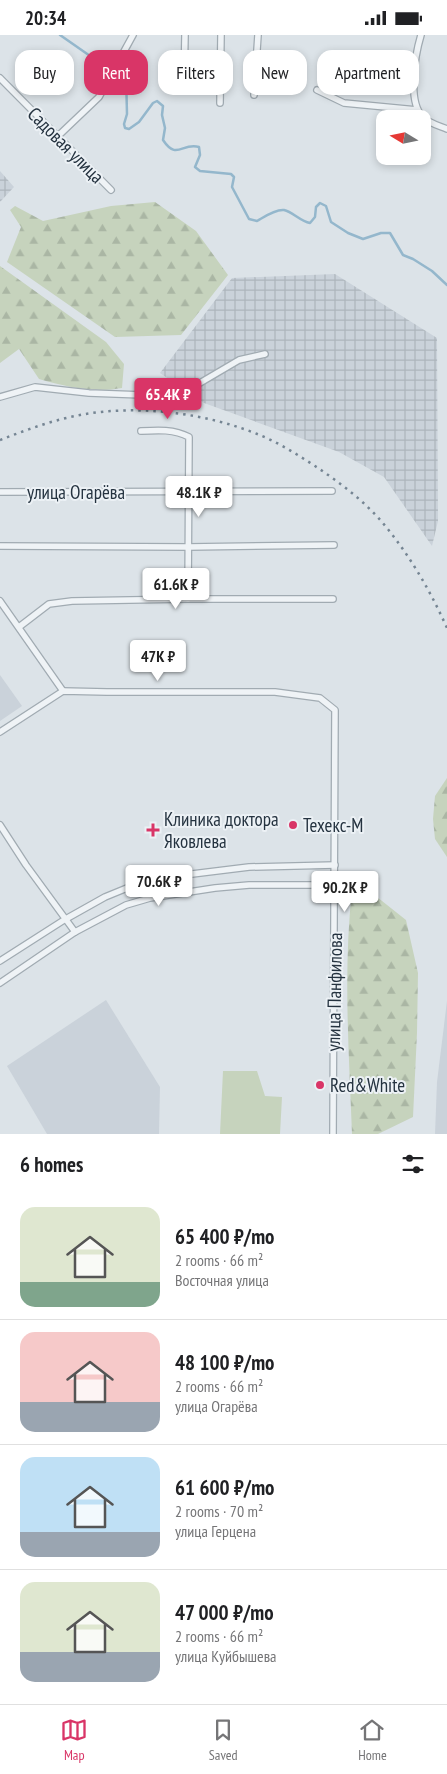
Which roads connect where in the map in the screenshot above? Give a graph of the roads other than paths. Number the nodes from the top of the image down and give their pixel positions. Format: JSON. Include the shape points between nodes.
{"nodes":[{"id":1,"x":133,"y":35,"type":"edge"},
{"id":2,"x":185,"y":35,"type":"edge"},
{"id":3,"x":221,"y":35,"type":"edge"},
{"id":4,"x":258,"y":35,"type":"edge"},
{"id":5,"x":420,"y":35,"type":"edge"},
{"id":6,"x":185,"y":50,"type":"edge"},
{"id":7,"x":257,"y":50,"type":"edge"},
{"id":8,"x":0,"y":78,"type":"edge"},
{"id":9,"x":327,"y":95,"type":"edge"},
{"id":10,"x":220,"y":103,"type":"dead end"},
{"id":11,"x":417,"y":110,"type":"joint"},
{"id":12,"x":431,"y":122,"type":"edge"},
{"id":13,"x":447,"y":129,"type":"edge"},
{"id":14,"x":57,"y":137,"type":"junction"},
{"id":15,"x":111,"y":191,"type":"dead end"},
{"id":16,"x":265,"y":354,"type":"dead end"},
{"id":17,"x":0,"y":397,"type":"edge"},
{"id":18,"x":141,"y":431,"type":"dead end"},
{"id":19,"x":332,"y":491,"type":"dead end"},
{"id":20,"x":0,"y":492,"type":"edge"},
{"id":21,"x":189,"y":493,"type":"junction"},
{"id":22,"x":334,"y":545,"type":"dead end"},
{"id":23,"x":0,"y":546,"type":"edge"},
{"id":24,"x":188,"y":547,"type":"junction"},
{"id":25,"x":188,"y":599,"type":"junction"},
{"id":26,"x":333,"y":599,"type":"dead end"},
{"id":27,"x":0,"y":601,"type":"edge"},
{"id":28,"x":19,"y":627,"type":"junction"},
{"id":29,"x":63,"y":691,"type":"junction"},
{"id":30,"x":0,"y":732,"type":"edge"},
{"id":31,"x":0,"y":825,"type":"edge"},
{"id":32,"x":335,"y":865,"type":"junction"},
{"id":33,"x":335,"y":885,"type":"junction"},
{"id":34,"x":64,"y":920,"type":"junction"},
{"id":35,"x":75,"y":932,"type":"junction"},
{"id":36,"x":0,"y":961,"type":"edge"},
{"id":37,"x":0,"y":983,"type":"edge"},
{"id":38,"x":332,"y":1134,"type":"edge"}],
"edges":[{"from":1,"to":14,"type":"street","via":[[99,97]]},
{"from":2,"to":6,"type":"street"},
{"from":3,"to":10,"type":"street"},
{"from":4,"to":7,"type":"street"},
{"from":5,"to":11,"type":"street","via":[[414,97]]},
{"from":8,"to":14,"type":"street","name":"Садовая улица"},
{"from":9,"to":11,"type":"street","via":[[344,103]]},
{"from":12,"to":13,"type":"street"},
{"from":14,"to":15,"type":"street","name":"Садовая улица"},
{"from":16,"to":17,"type":"street","via":[[239,360],[169,396],[35,387]]},
{"from":18,"to":21,"type":"street","via":[[164,430],[189,437]]},
{"from":19,"to":21,"type":"street","name":"улица Огарёва"},
{"from":20,"to":21,"type":"street","name":"улица Огарёва"},
{"from":21,"to":24,"type":"street"},
{"from":22,"to":24,"type":"street"},
{"from":23,"to":24,"type":"street"},
{"from":24,"to":25,"type":"street"},
{"from":25,"to":26,"type":"street"},
{"from":25,"to":28,"type":"street","via":[[49,604]]},
{"from":27,"to":28,"type":"street"},
{"from":28,"to":29,"type":"street"},
{"from":29,"to":30,"type":"street"},
{"from":29,"to":32,"type":"street","name":"улица Панфилова","via":[[275,693],[320,698],[328,703],[336,710]]},
{"from":31,"to":34,"type":"street"},
{"from":32,"to":33,"type":"street","name":"улица Панфилова"},
{"from":32,"to":34,"type":"street","via":[[249,867],[184,875],[127,888]]},
{"from":33,"to":35,"type":"street","via":[[249,885],[150,898],[126,905]]},
{"from":33,"to":38,"type":"street","name":"улица Панфилова"},
{"from":34,"to":35,"type":"street"},
{"from":34,"to":36,"type":"street"},
{"from":35,"to":37,"type":"street"}]}
